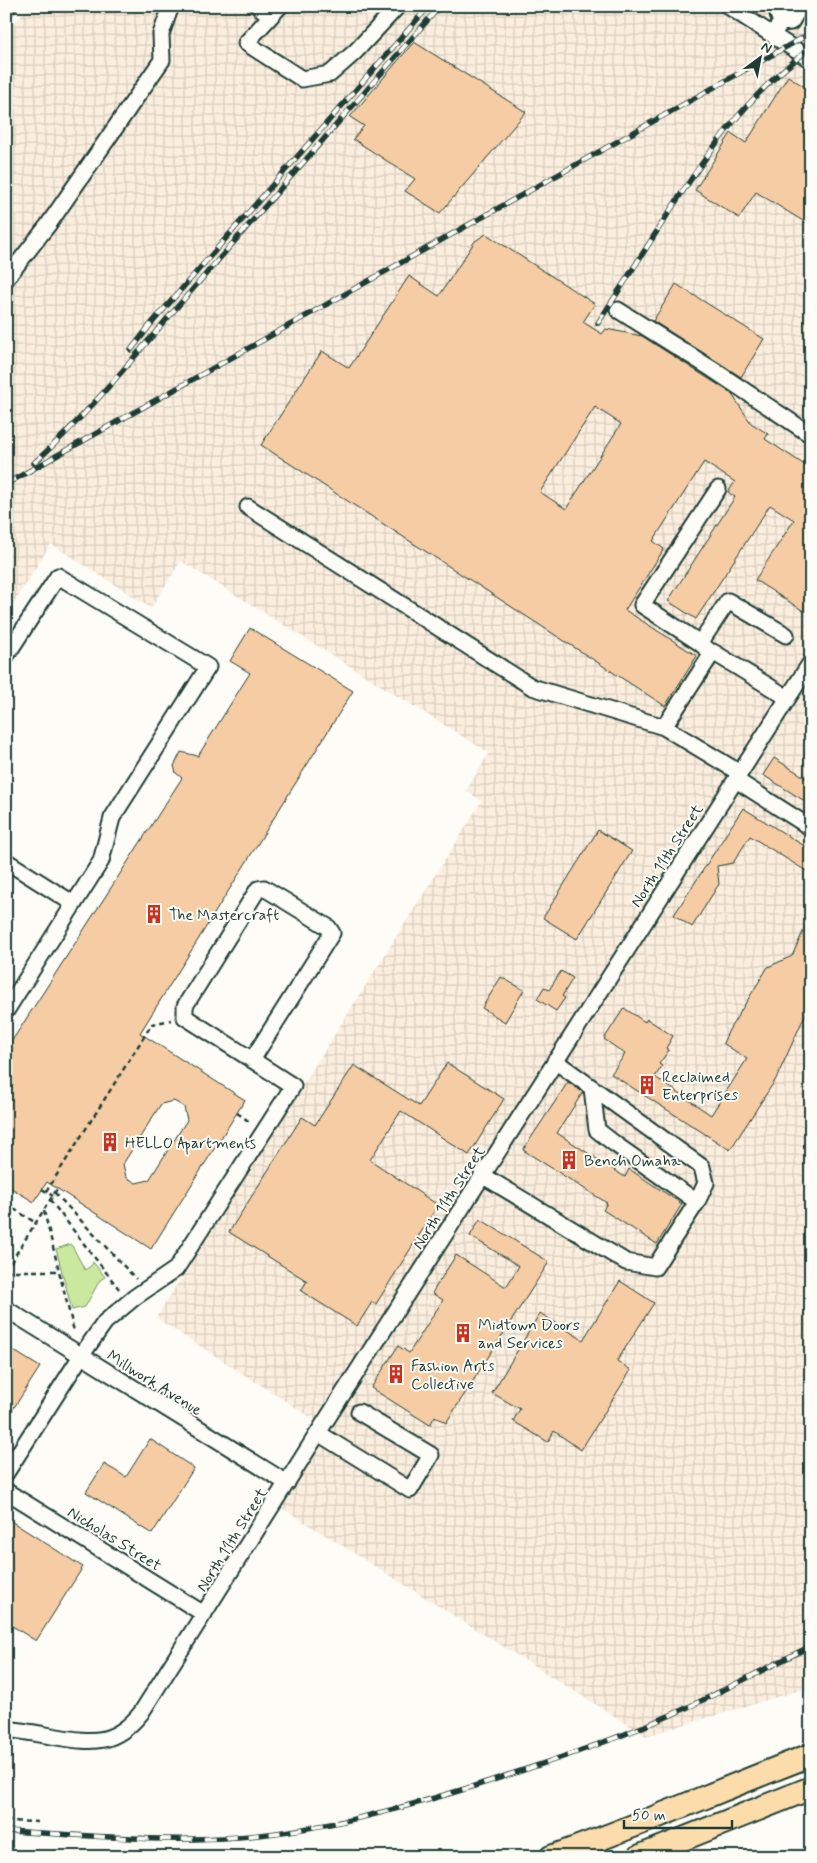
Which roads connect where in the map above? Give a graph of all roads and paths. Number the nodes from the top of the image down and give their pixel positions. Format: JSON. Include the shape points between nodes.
{"nodes":[{"id":1,"x":171,"y":6,"type":"edge"},
{"id":2,"x":258,"y":6,"type":"edge"},
{"id":3,"x":398,"y":6,"type":"edge"},
{"id":4,"x":728,"y":6,"type":"edge"},
{"id":5,"x":784,"y":6,"type":"edge"},
{"id":6,"x":797,"y":6,"type":"edge"},
{"id":7,"x":275,"y":11,"type":"edge"},
{"id":8,"x":776,"y":29,"type":"junction"},
{"id":9,"x":811,"y":60,"type":"edge"},
{"id":10,"x":6,"y":279,"type":"edge"},
{"id":11,"x":618,"y":310,"type":"dead end"},
{"id":12,"x":811,"y":435,"type":"edge"},
{"id":13,"x":718,"y":489,"type":"dead end"},
{"id":14,"x":248,"y":508,"type":"dead end"},
{"id":15,"x":786,"y":635,"type":"dead end"},
{"id":16,"x":707,"y":648,"type":"junction"},
{"id":17,"x":6,"y":656,"type":"edge"},
{"id":18,"x":811,"y":662,"type":"edge"},
{"id":19,"x":788,"y":698,"type":"junction"},
{"id":20,"x":664,"y":727,"type":"junction"},
{"id":21,"x":738,"y":776,"type":"junction"},
{"id":22,"x":811,"y":828,"type":"edge"},
{"id":23,"x":6,"y":861,"type":"edge"},
{"id":24,"x":74,"y":904,"type":"junction"},
{"id":25,"x":6,"y":1011,"type":"edge"},
{"id":26,"x":185,"y":1017,"type":"junction"},
{"id":27,"x":252,"y":1060,"type":"junction"},
{"id":28,"x":556,"y":1061,"type":"junction"},
{"id":29,"x":592,"y":1088,"type":"junction"},
{"id":30,"x":237,"y":1113,"type":"dead end"},
{"id":31,"x":250,"y":1122,"type":"dead end"},
{"id":32,"x":482,"y":1176,"type":"junction"},
{"id":33,"x":42,"y":1189,"type":"dead end"},
{"id":34,"x":57,"y":1189,"type":"dead end"},
{"id":35,"x":46,"y":1192,"type":"junction"},
{"id":36,"x":54,"y":1194,"type":"junction"},
{"id":37,"x":50,"y":1200,"type":"junction"},
{"id":38,"x":697,"y":1202,"type":"junction"},
{"id":39,"x":6,"y":1204,"type":"edge"},
{"id":40,"x":44,"y":1211,"type":"junction"},
{"id":41,"x":36,"y":1223,"type":"junction"},
{"id":42,"x":6,"y":1270,"type":"edge"},
{"id":43,"x":58,"y":1271,"type":"junction"},
{"id":44,"x":136,"y":1279,"type":"dead end"},
{"id":45,"x":119,"y":1289,"type":"dead end"},
{"id":46,"x":6,"y":1309,"type":"edge"},
{"id":47,"x":74,"y":1331,"type":"dead end"},
{"id":48,"x":81,"y":1356,"type":"junction"},
{"id":49,"x":359,"y":1412,"type":"dead end"},
{"id":50,"x":318,"y":1433,"type":"junction"},
{"id":51,"x":6,"y":1473,"type":"edge"},
{"id":52,"x":287,"y":1483,"type":"junction"},
{"id":53,"x":6,"y":1491,"type":"edge"},
{"id":54,"x":204,"y":1614,"type":"junction"},
{"id":55,"x":6,"y":1729,"type":"edge"},
{"id":56,"x":811,"y":1755,"type":"edge"},
{"id":57,"x":811,"y":1788,"type":"edge"},
{"id":58,"x":6,"y":1821,"type":"edge"},
{"id":59,"x":38,"y":1822,"type":"dead end"},
{"id":60,"x":552,"y":1857,"type":"edge"},
{"id":61,"x":638,"y":1857,"type":"edge"}],
"edges":[{"from":1,"to":10,"type":"street","via":[[161,34],[162,60],[48,225]]},
{"from":2,"to":7,"type":"street"},
{"from":3,"to":7,"type":"street","via":[[330,74],[302,79],[246,43]]},
{"from":4,"to":8,"type":"street"},
{"from":5,"to":8,"type":"street","via":[[778,14]]},
{"from":6,"to":8,"type":"street","via":[[798,12],[791,22]]},
{"from":8,"to":9,"type":"street"},
{"from":11,"to":12,"type":"street"},
{"from":13,"to":16,"type":"street","via":[[642,605]]},
{"from":14,"to":20,"type":"street","via":[[532,687]]},
{"from":15,"to":16,"type":"street","via":[[728,600]]},
{"from":16,"to":19,"type":"street"},
{"from":16,"to":20,"type":"street"},
{"from":17,"to":24,"type":"street","via":[[58,576],[208,668],[112,818],[102,861]]},
{"from":18,"to":19,"type":"street","name":"North 11th Street"},
{"from":19,"to":21,"type":"street","name":"North 11th Street"},
{"from":20,"to":21,"type":"street"},
{"from":21,"to":22,"type":"street"},
{"from":21,"to":28,"type":"street","name":"North 11th Street"},
{"from":23,"to":24,"type":"street"},
{"from":24,"to":25,"type":"street"},
{"from":26,"to":27,"type":"street"},
{"from":26,"to":27,"type":"street","via":[[185,1006],[258,888],[264,888],[328,927],[332,933]]},
{"from":26,"to":35,"type":"path","via":[[152,1024]]},
{"from":27,"to":48,"type":"street","via":[[293,1086],[176,1269],[105,1322]]},
{"from":28,"to":29,"type":"street"},
{"from":28,"to":32,"type":"street","name":"North 11th Street"},
{"from":29,"to":38,"type":"street","via":[[597,1130]]},
{"from":29,"to":38,"type":"street","via":[[702,1168],[706,1183]]},
{"from":30,"to":31,"type":"path"},
{"from":32,"to":38,"type":"street","via":[[626,1262],[655,1267]]},
{"from":32,"to":50,"type":"street","name":"North 11th Street"},
{"from":33,"to":35,"type":"path"},
{"from":34,"to":36,"type":"path"},
{"from":35,"to":36,"type":"path"},
{"from":36,"to":37,"type":"path"},
{"from":36,"to":44,"type":"path"},
{"from":37,"to":40,"type":"path"},
{"from":37,"to":45,"type":"path"},
{"from":39,"to":41,"type":"path"},
{"from":40,"to":41,"type":"path"},
{"from":40,"to":43,"type":"path"},
{"from":41,"to":42,"type":"path"},
{"from":42,"to":43,"type":"path"},
{"from":43,"to":47,"type":"path"},
{"from":46,"to":48,"type":"street","name":"Millwork Avenue"},
{"from":48,"to":51,"type":"street"},
{"from":48,"to":52,"type":"street","name":"Millwork Avenue"},
{"from":49,"to":50,"type":"street","via":[[432,1456],[410,1490]]},
{"from":50,"to":52,"type":"street","name":"North 11th Street"},
{"from":52,"to":54,"type":"street","name":"North 11th Street"},
{"from":53,"to":54,"type":"street","name":"Nicholas Street"},
{"from":54,"to":55,"type":"street","name":"North 11th Street","via":[[141,1713],[125,1730],[105,1739],[82,1741]]},
{"from":56,"to":60,"type":"highway"},
{"from":57,"to":61,"type":"highway"},
{"from":58,"to":59,"type":"path"}]}
